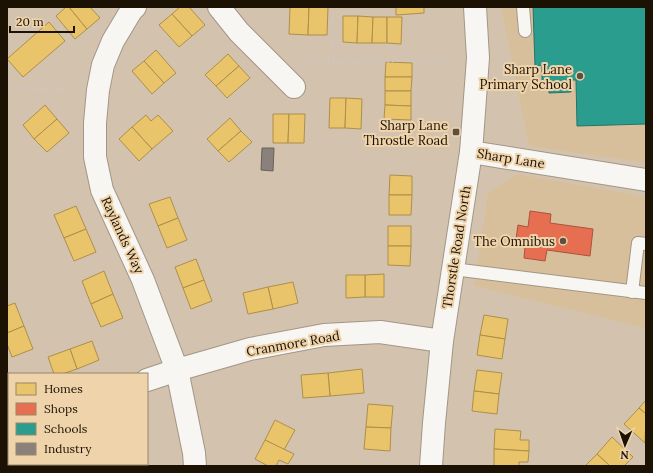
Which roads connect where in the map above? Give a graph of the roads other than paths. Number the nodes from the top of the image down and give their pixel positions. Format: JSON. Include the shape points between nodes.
{"nodes":[{"id":1,"x":219,"y":7,"type":"edge"},
{"id":2,"x":474,"y":7,"type":"edge"},
{"id":3,"x":523,"y":7,"type":"edge"},
{"id":4,"x":131,"y":8,"type":"edge"},
{"id":5,"x":525,"y":31,"type":"dead end"},
{"id":6,"x":294,"y":87,"type":"dead end"},
{"id":7,"x":471,"y":152,"type":"junction"},
{"id":8,"x":646,"y":180,"type":"edge"},
{"id":9,"x":646,"y":244,"type":"edge"},
{"id":10,"x":453,"y":269,"type":"junction"},
{"id":11,"x":632,"y":292,"type":"junction"},
{"id":12,"x":646,"y":293,"type":"edge"},
{"id":13,"x":442,"y":341,"type":"junction"},
{"id":14,"x":176,"y":370,"type":"junction"},
{"id":15,"x":148,"y":380,"type":"edge"},
{"id":16,"x":195,"y":466,"type":"edge"},
{"id":17,"x":431,"y":466,"type":"edge"}],
"edges":[{"from":1,"to":6,"type":"street","via":[[239,32]]},
{"from":2,"to":7,"type":"street","name":"Sharp Lane","via":[[478,58]]},
{"from":3,"to":5,"type":"lane"},
{"from":4,"to":14,"type":"street","name":"Raylands Way","via":[[103,65],[95,123],[95,157],[102,190],[143,280]]},
{"from":7,"to":8,"type":"street","name":"Sharp Lane"},
{"from":7,"to":10,"type":"street","name":"Thorstle Road North"},
{"from":9,"to":11,"type":"lane","via":[[638,243]]},
{"from":10,"to":11,"type":"lane"},
{"from":10,"to":13,"type":"street","name":"Thorstle Road North"},
{"from":11,"to":12,"type":"lane"},
{"from":13,"to":14,"type":"street","name":"Cranmore Road","via":[[380,332],[324,335],[250,349]]},
{"from":13,"to":17,"type":"street","name":"Thorstle Road North"},
{"from":14,"to":15,"type":"street","name":"Cranmore Road"},
{"from":14,"to":16,"type":"street","name":"Raylands Way"}]}
